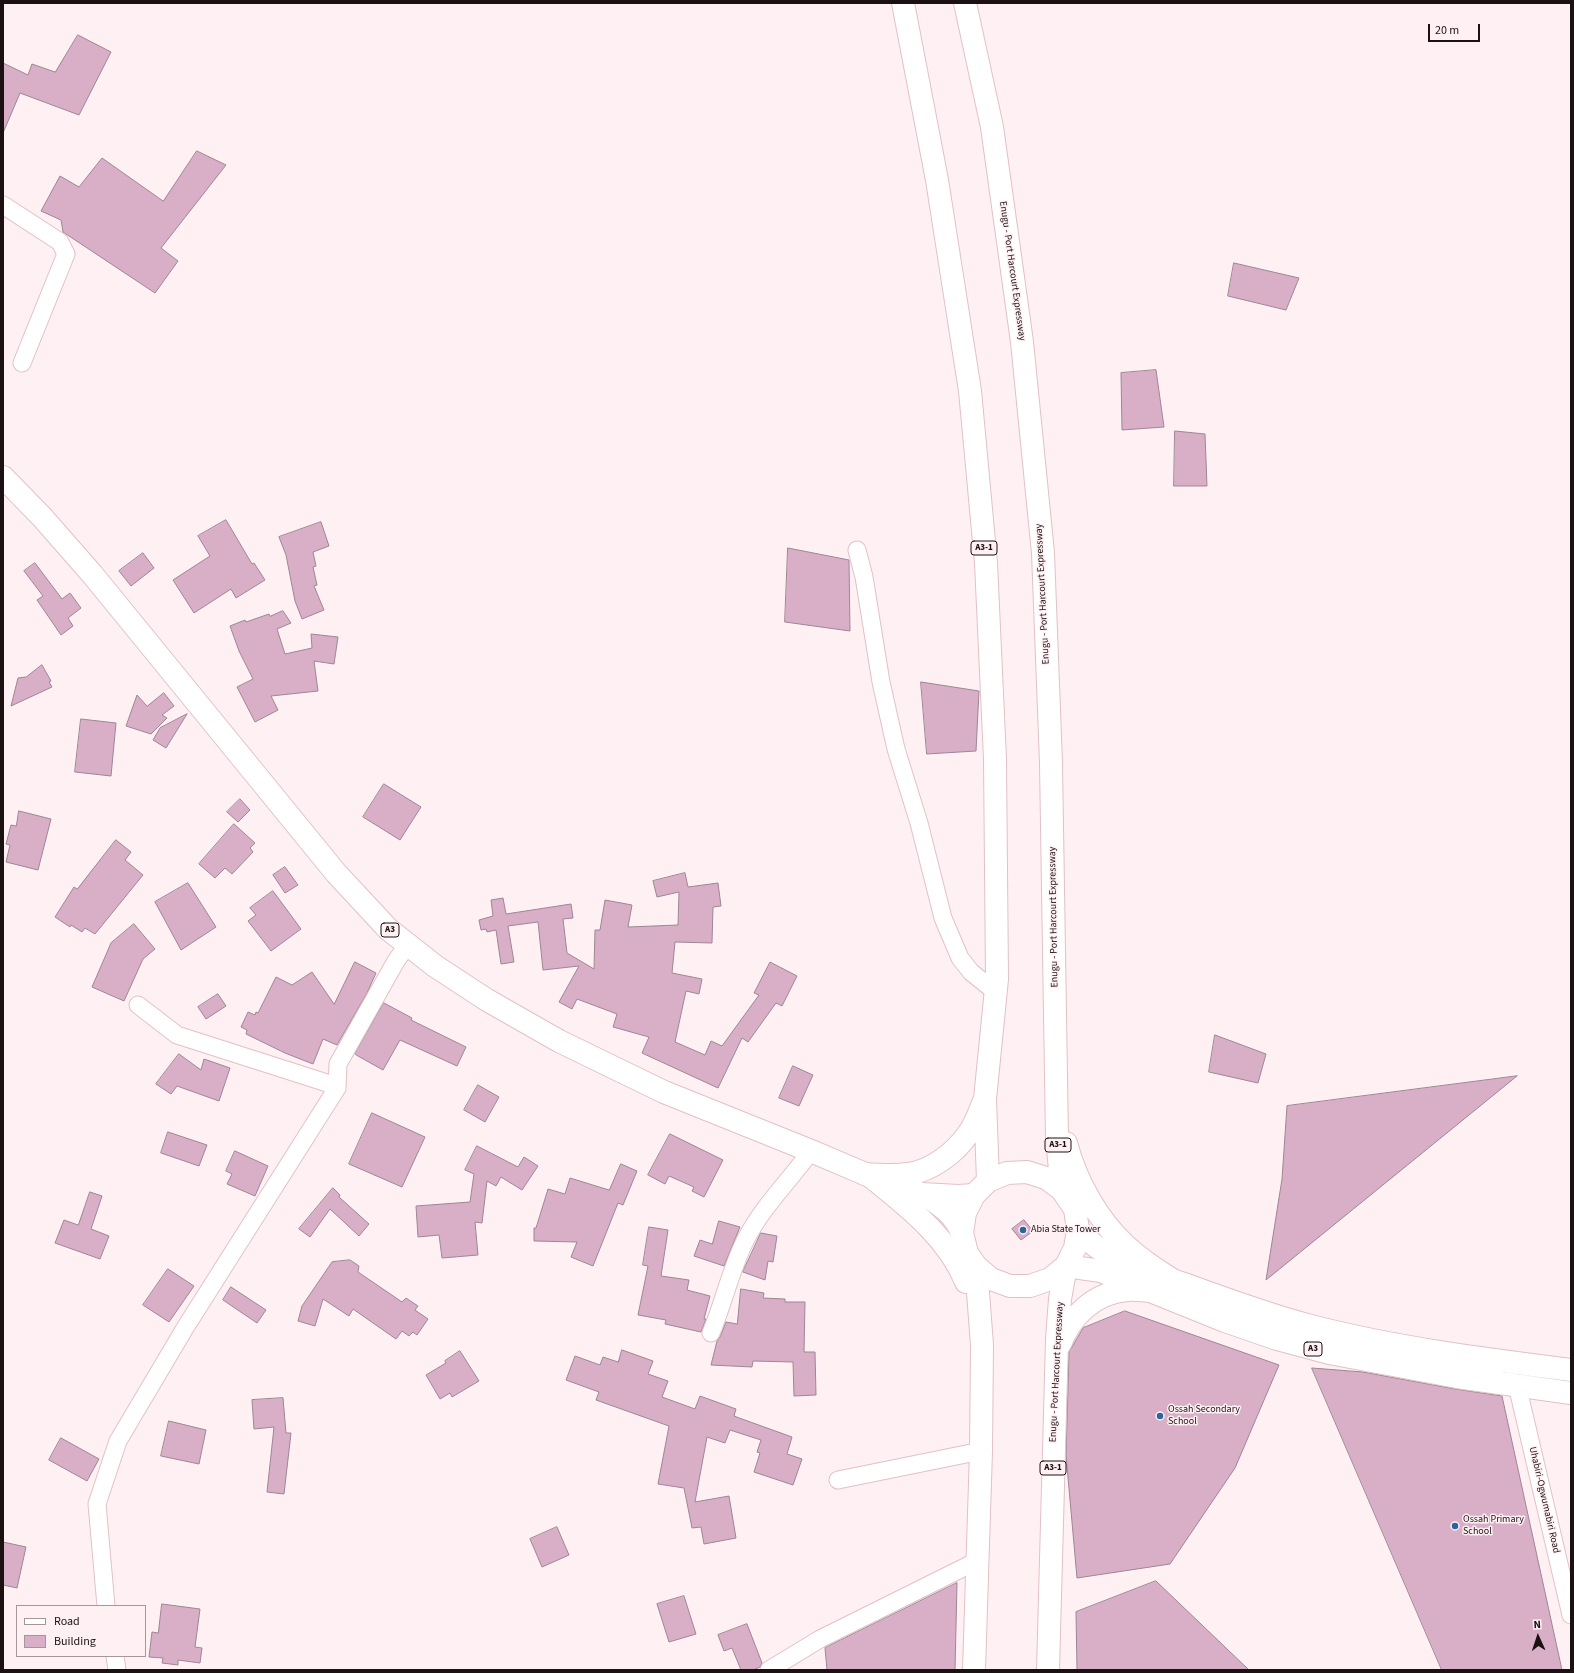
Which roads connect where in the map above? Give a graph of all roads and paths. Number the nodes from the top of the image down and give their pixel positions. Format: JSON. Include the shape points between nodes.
{"nodes":[{"id":1,"x":903,"y":3,"type":"edge"},
{"id":2,"x":965,"y":3,"type":"edge"},
{"id":3,"x":3,"y":205,"type":"edge"},
{"id":4,"x":22,"y":363,"type":"dead end"},
{"id":5,"x":3,"y":477,"type":"edge"},
{"id":6,"x":857,"y":550,"type":"dead end"},
{"id":7,"x":408,"y":944,"type":"junction"},
{"id":8,"x":996,"y":993,"type":"junction"},
{"id":9,"x":138,"y":1005,"type":"dead end"},
{"id":10,"x":337,"y":1088,"type":"junction"},
{"id":11,"x":985,"y":1098,"type":"junction"},
{"id":12,"x":1056,"y":1099,"type":"junction"},
{"id":13,"x":811,"y":1151,"type":"junction"},
{"id":14,"x":867,"y":1175,"type":"junction"},
{"id":15,"x":981,"y":1188,"type":"junction"},
{"id":16,"x":1062,"y":1190,"type":"junction"},
{"id":17,"x":922,"y":1194,"type":"junction"},
{"id":18,"x":1078,"y":1230,"type":"junction"},
{"id":19,"x":962,"y":1233,"type":"junction"},
{"id":20,"x":976,"y":1266,"type":"junction"},
{"id":21,"x":1066,"y":1266,"type":"junction"},
{"id":22,"x":1171,"y":1279,"type":"junction"},
{"id":23,"x":1152,"y":1291,"type":"junction"},
{"id":24,"x":711,"y":1333,"type":"dead end"},
{"id":25,"x":1056,"y":1354,"type":"junction"},
{"id":26,"x":981,"y":1361,"type":"junction"},
{"id":27,"x":1571,"y":1370,"type":"edge"},
{"id":28,"x":1517,"y":1386,"type":"junction"},
{"id":29,"x":1571,"y":1393,"type":"edge"},
{"id":30,"x":981,"y":1451,"type":"junction"},
{"id":31,"x":838,"y":1480,"type":"dead end"},
{"id":32,"x":977,"y":1561,"type":"junction"},
{"id":33,"x":106,"y":1605,"type":"edge"},
{"id":34,"x":1571,"y":1615,"type":"edge"},
{"id":35,"x":114,"y":1657,"type":"edge"},
{"id":36,"x":117,"y":1670,"type":"edge"},
{"id":37,"x":770,"y":1670,"type":"edge"},
{"id":38,"x":974,"y":1670,"type":"edge"},
{"id":39,"x":1048,"y":1670,"type":"edge"}],
"edges":[{"from":1,"to":8,"type":"main road","number":"A3-1","via":[[937,180],[970,391],[986,563],[995,760]]},
{"from":2,"to":12,"type":"main road","name":"Enugu - Port Harcourt Expressway","number":"A3-1","via":[[993,134],[1022,342],[1043,552],[1052,772]]},
{"from":3,"to":4,"type":"street","via":[[60,242],[66,254]]},
{"from":5,"to":7,"type":"main road","number":"A3","via":[[92,574],[336,873],[388,929]]},
{"from":6,"to":8,"type":"street","via":[[896,749],[919,823],[943,918],[960,958],[971,972]]},
{"from":7,"to":10,"type":"street","via":[[338,1064]]},
{"from":7,"to":13,"type":"main road","number":"A3","via":[[435,966],[487,1000],[559,1041],[664,1092]]},
{"from":8,"to":11,"type":"main road","number":"A3-1"},
{"from":9,"to":10,"type":"street","via":[[177,1035]]},
{"from":10,"to":33,"type":"street","via":[[118,1441],[97,1504]]},
{"from":11,"to":14,"type":"main road","via":[[969,1134],[943,1158],[926,1169],[910,1174]]},
{"from":11,"to":15,"type":"main road"},
{"from":12,"to":16,"type":"main road","name":"Enugu - Port Harcourt Expressway","number":"A3-1"},
{"from":12,"to":22,"type":"main road","via":[[1069,1153],[1090,1202],[1125,1245],[1144,1262]]},
{"from":13,"to":14,"type":"main road","number":"A3"},
{"from":13,"to":24,"type":"street","via":[[771,1201],[746,1239]]},
{"from":14,"to":17,"type":"main road","number":"A3"},
{"from":14,"to":26,"type":"main road","via":[[908,1206],[928,1226],[961,1271],[971,1297]]},
{"from":15,"to":16,"type":"main road","number":"A3-1","via":[[1007,1173],[1027,1172],[1046,1178]]},
{"from":15,"to":17,"type":"main road","number":"A3","via":[[958,1196]]},
{"from":15,"to":19,"type":"main road","number":"A3-1","via":[[965,1213]]},
{"from":16,"to":18,"type":"main road","number":"A3-1","via":[[1075,1209]]},
{"from":17,"to":19,"type":"main road","number":"A3","via":[[941,1205],[957,1222]]},
{"from":18,"to":21,"type":"main road","number":"A3-1","via":[[1075,1248]]},
{"from":18,"to":22,"type":"main road","number":"A3","via":[[1105,1254]]},
{"from":19,"to":20,"type":"main road","number":"A3-1","via":[[967,1253]]},
{"from":20,"to":21,"type":"main road","number":"A3-1","via":[[991,1279],[1010,1286],[1030,1286],[1050,1279]]},
{"from":20,"to":26,"type":"main road","number":"A3-1"},
{"from":21,"to":23,"type":"main road","number":"A3","via":[[1101,1271]]},
{"from":21,"to":25,"type":"main road","name":"Enugu - Port Harcourt Expressway","number":"A3-1","via":[[1060,1299]]},
{"from":22,"to":27,"type":"main road","number":"A3","via":[[1270,1314],[1367,1339]]},
{"from":23,"to":25,"type":"main road","via":[[1113,1292],[1089,1304],[1075,1316],[1065,1331]]},
{"from":23,"to":28,"type":"main road","number":"A3","via":[[1276,1339],[1329,1353]]},
{"from":25,"to":39,"type":"main road","name":"Enugu - Port Harcourt Expressway","number":"A3-1"},
{"from":26,"to":30,"type":"main road","number":"A3-1"},
{"from":28,"to":29,"type":"main road","number":"A3"},
{"from":28,"to":34,"type":"street","name":"Uhabiri-Ogwumabiri Road"},
{"from":30,"to":31,"type":"street"},
{"from":30,"to":32,"type":"main road","number":"A3-1"},
{"from":32,"to":37,"type":"street","via":[[820,1639]]},
{"from":32,"to":38,"type":"main road","number":"A3-1"},
{"from":35,"to":36,"type":"street"}]}
